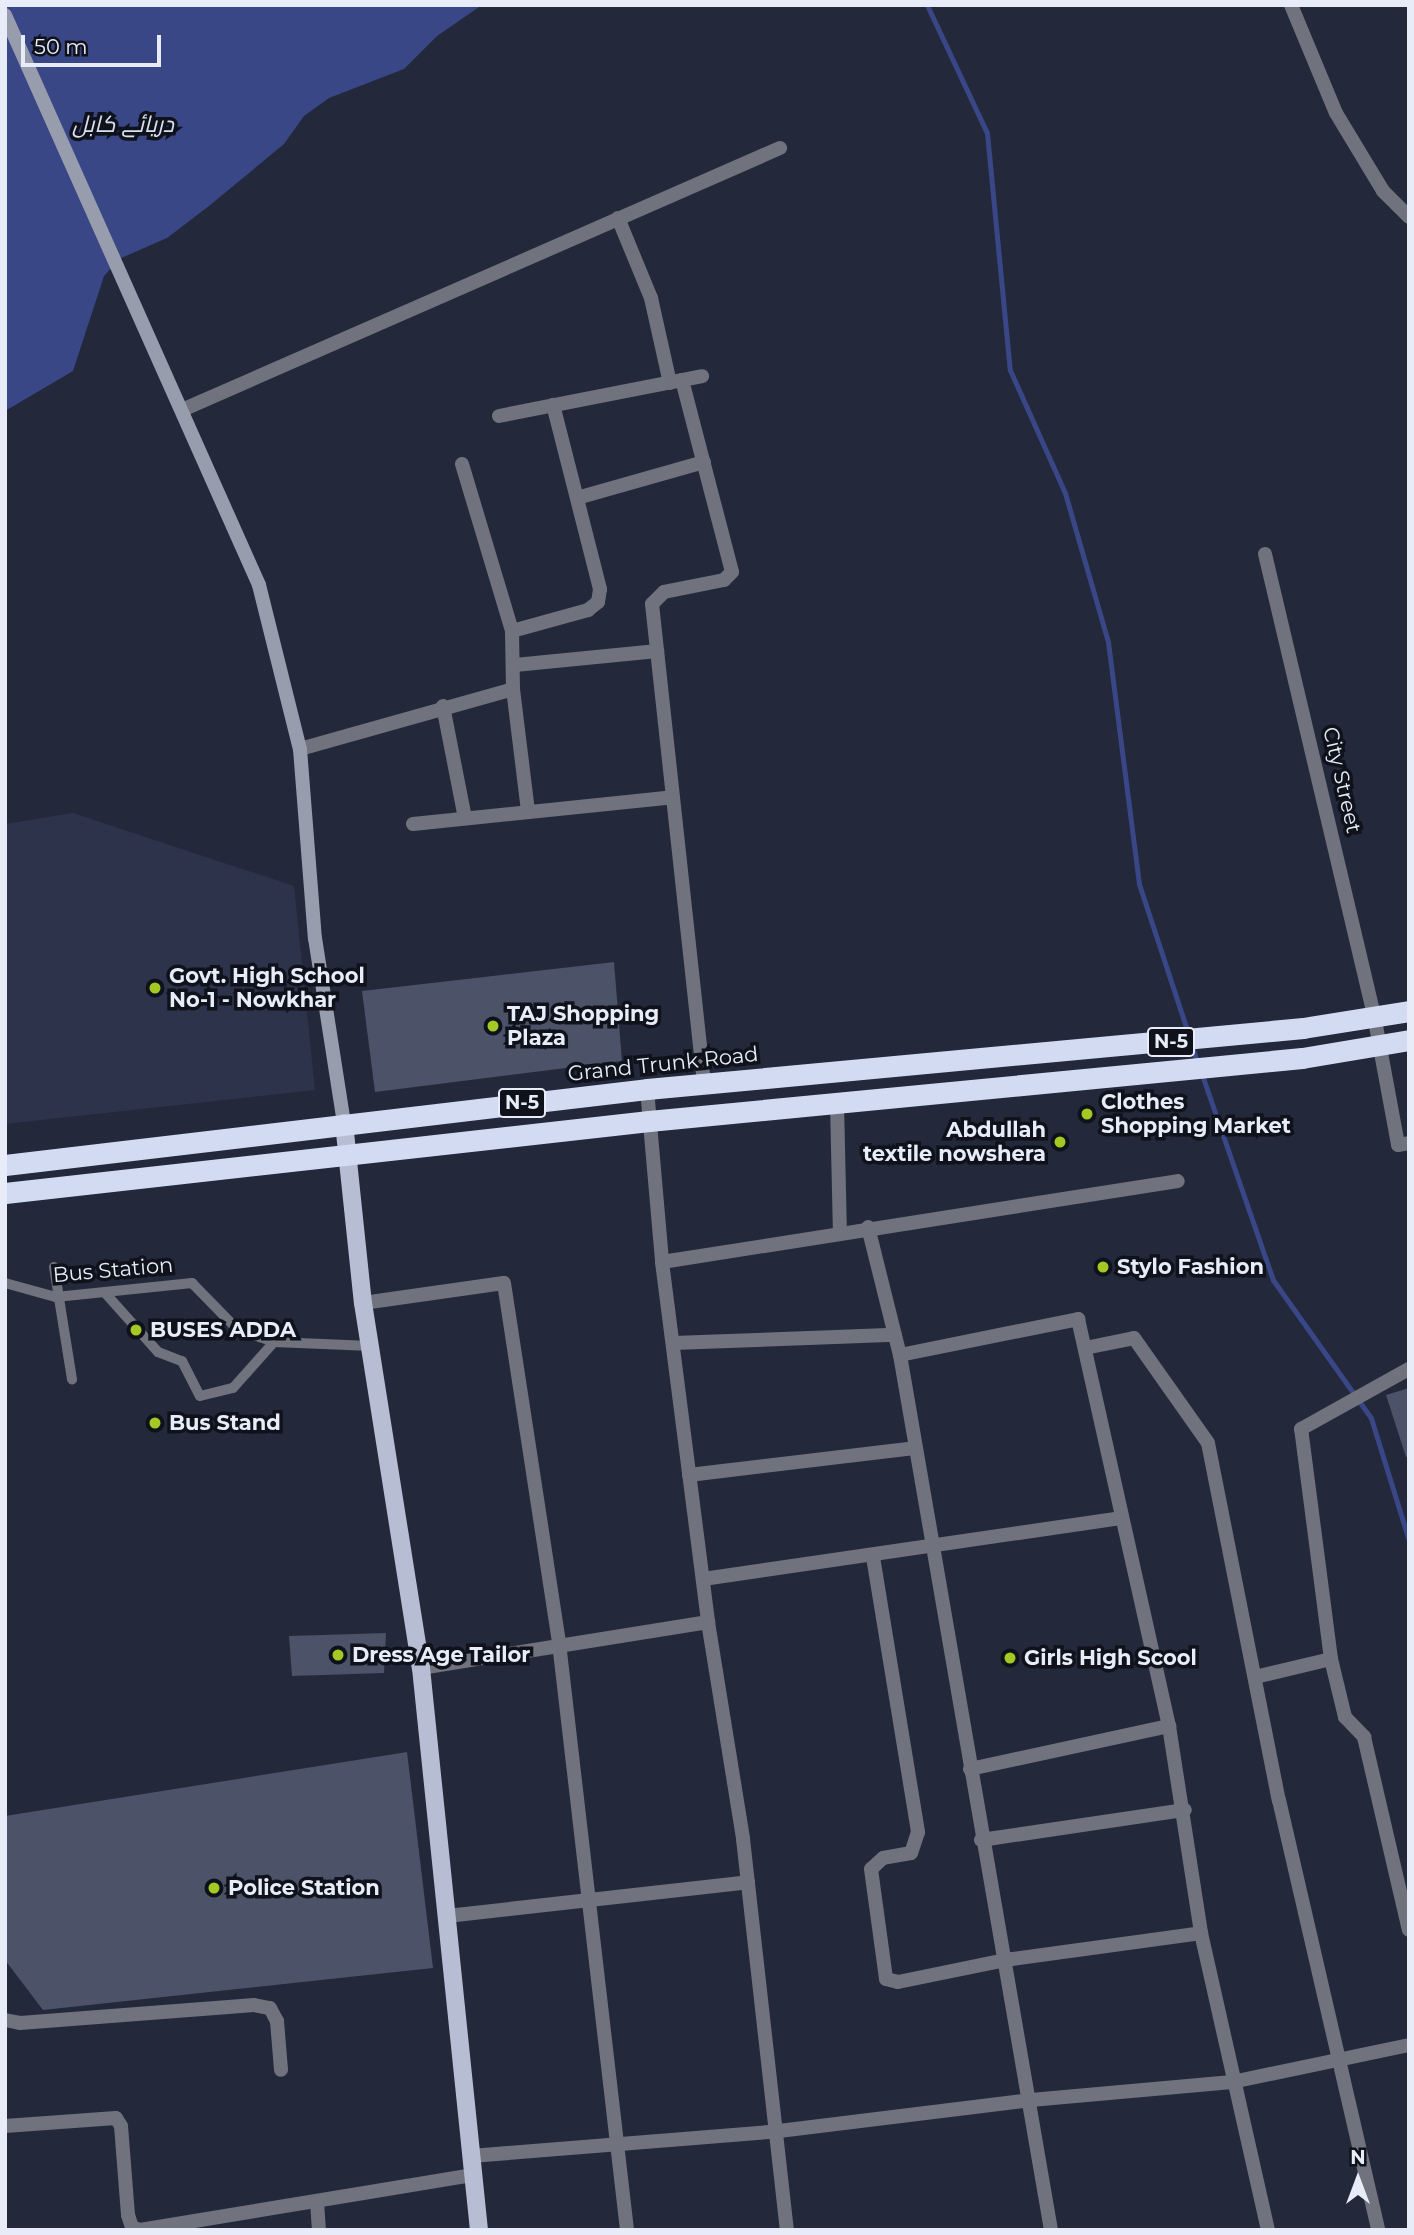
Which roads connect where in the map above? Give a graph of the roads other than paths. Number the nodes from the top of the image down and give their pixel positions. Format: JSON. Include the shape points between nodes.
{"nodes":[{"id":1,"x":1291,"y":5,"type":"edge"},
{"id":2,"x":5,"y":15,"type":"edge"},
{"id":3,"x":780,"y":148,"type":"dead end"},
{"id":4,"x":1409,"y":217,"type":"edge"},
{"id":5,"x":618,"y":218,"type":"junction"},
{"id":6,"x":702,"y":376,"type":"dead end"},
{"id":7,"x":676,"y":382,"type":"junction"},
{"id":8,"x":553,"y":405,"type":"junction"},
{"id":9,"x":183,"y":410,"type":"junction"},
{"id":10,"x":499,"y":416,"type":"dead end"},
{"id":11,"x":705,"y":463,"type":"junction"},
{"id":12,"x":462,"y":464,"type":"dead end"},
{"id":13,"x":577,"y":498,"type":"junction"},
{"id":14,"x":1265,"y":554,"type":"dead end"},
{"id":15,"x":512,"y":631,"type":"junction"},
{"id":16,"x":657,"y":651,"type":"junction"},
{"id":17,"x":515,"y":664,"type":"junction"},
{"id":18,"x":513,"y":690,"type":"junction"},
{"id":19,"x":443,"y":706,"type":"junction"},
{"id":20,"x":300,"y":749,"type":"junction"},
{"id":21,"x":673,"y":797,"type":"junction"},
{"id":22,"x":528,"y":812,"type":"junction"},
{"id":23,"x":465,"y":818,"type":"junction"},
{"id":24,"x":413,"y":824,"type":"dead end"},
{"id":25,"x":1409,"y":1011,"type":"edge"},
{"id":26,"x":1374,"y":1015,"type":"junction"},
{"id":27,"x":1409,"y":1040,"type":"edge"},
{"id":28,"x":1379,"y":1045,"type":"junction"},
{"id":29,"x":705,"y":1084,"type":"junction"},
{"id":30,"x":647,"y":1089,"type":"junction"},
{"id":31,"x":836,"y":1103,"type":"junction"},
{"id":32,"x":649,"y":1121,"type":"junction"},
{"id":33,"x":344,"y":1123,"type":"junction"},
{"id":34,"x":1409,"y":1143,"type":"edge"},
{"id":35,"x":348,"y":1158,"type":"junction"},
{"id":36,"x":5,"y":1165,"type":"edge"},
{"id":37,"x":1178,"y":1181,"type":"dead end"},
{"id":38,"x":5,"y":1193,"type":"edge"},
{"id":39,"x":868,"y":1227,"type":"junction"},
{"id":40,"x":840,"y":1231,"type":"junction"},
{"id":41,"x":662,"y":1262,"type":"junction"},
{"id":42,"x":54,"y":1267,"type":"dead end"},
{"id":43,"x":5,"y":1283,"type":"edge"},
{"id":44,"x":106,"y":1294,"type":"junction"},
{"id":45,"x":56,"y":1297,"type":"junction"},
{"id":46,"x":363,"y":1303,"type":"junction"},
{"id":47,"x":895,"y":1335,"type":"junction"},
{"id":48,"x":274,"y":1342,"type":"junction"},
{"id":49,"x":673,"y":1343,"type":"junction"},
{"id":50,"x":372,"y":1346,"type":"junction"},
{"id":51,"x":1085,"y":1348,"type":"junction"},
{"id":52,"x":900,"y":1355,"type":"junction"},
{"id":53,"x":1409,"y":1369,"type":"edge"},
{"id":54,"x":72,"y":1380,"type":"dead end"},
{"id":55,"x":914,"y":1448,"type":"junction"},
{"id":56,"x":690,"y":1475,"type":"junction"},
{"id":57,"x":1121,"y":1518,"type":"junction"},
{"id":58,"x":931,"y":1549,"type":"junction"},
{"id":59,"x":873,"y":1557,"type":"junction"},
{"id":60,"x":703,"y":1579,"type":"junction"},
{"id":61,"x":708,"y":1622,"type":"junction"},
{"id":62,"x":559,"y":1643,"type":"junction"},
{"id":63,"x":1331,"y":1659,"type":"junction"},
{"id":64,"x":421,"y":1668,"type":"junction"},
{"id":65,"x":1255,"y":1677,"type":"junction"},
{"id":66,"x":1169,"y":1726,"type":"junction"},
{"id":67,"x":970,"y":1769,"type":"junction"},
{"id":68,"x":1185,"y":1810,"type":"junction"},
{"id":69,"x":981,"y":1840,"type":"junction"},
{"id":70,"x":748,"y":1882,"type":"junction"},
{"id":71,"x":590,"y":1900,"type":"junction"},
{"id":72,"x":447,"y":1916,"type":"junction"},
{"id":73,"x":1409,"y":1930,"type":"edge"},
{"id":74,"x":1201,"y":1933,"type":"junction"},
{"id":75,"x":1005,"y":1960,"type":"junction"},
{"id":76,"x":5,"y":2020,"type":"edge"},
{"id":77,"x":1409,"y":2045,"type":"edge"},
{"id":78,"x":1341,"y":2059,"type":"junction"},
{"id":79,"x":281,"y":2070,"type":"dead end"},
{"id":80,"x":1232,"y":2082,"type":"junction"},
{"id":81,"x":1031,"y":2100,"type":"junction"},
{"id":82,"x":5,"y":2126,"type":"edge"},
{"id":83,"x":779,"y":2132,"type":"junction"},
{"id":84,"x":620,"y":2144,"type":"junction"},
{"id":85,"x":471,"y":2156,"type":"junction"},
{"id":86,"x":474,"y":2175,"type":"junction"},
{"id":87,"x":317,"y":2202,"type":"junction"},
{"id":88,"x":209,"y":2226,"type":"edge"},
{"id":89,"x":319,"y":2230,"type":"edge"},
{"id":90,"x":479,"y":2230,"type":"edge"},
{"id":91,"x":627,"y":2230,"type":"edge"},
{"id":92,"x":787,"y":2230,"type":"edge"},
{"id":93,"x":1051,"y":2230,"type":"edge"},
{"id":94,"x":1268,"y":2230,"type":"edge"},
{"id":95,"x":1378,"y":2230,"type":"edge"}],
"edges":[{"from":1,"to":4,"type":"street","via":[[1336,113],[1383,191]]},
{"from":2,"to":9,"type":"street"},
{"from":3,"to":5,"type":"street"},
{"from":5,"to":7,"type":"street","via":[[651,298]]},
{"from":5,"to":9,"type":"street"},
{"from":6,"to":7,"type":"street"},
{"from":7,"to":8,"type":"street"},
{"from":7,"to":11,"type":"street"},
{"from":8,"to":10,"type":"street"},
{"from":8,"to":13,"type":"street"},
{"from":9,"to":20,"type":"street","via":[[259,585]]},
{"from":11,"to":13,"type":"street"},
{"from":11,"to":16,"type":"street","via":[[732,572],[724,580],[654,597]]},
{"from":12,"to":15,"type":"street"},
{"from":13,"to":15,"type":"street","via":[[600,589],[598,602],[588,610]]},
{"from":14,"to":26,"type":"street","name":"City Street"},
{"from":15,"to":17,"type":"street"},
{"from":16,"to":17,"type":"street"},
{"from":16,"to":21,"type":"street"},
{"from":17,"to":18,"type":"street"},
{"from":18,"to":19,"type":"street"},
{"from":18,"to":22,"type":"street"},
{"from":19,"to":20,"type":"street"},
{"from":19,"to":23,"type":"street"},
{"from":20,"to":33,"type":"street","via":[[315,937]]},
{"from":21,"to":22,"type":"street"},
{"from":21,"to":29,"type":"street"},
{"from":22,"to":23,"type":"street"},
{"from":23,"to":24,"type":"street"},
{"from":25,"to":26,"type":"highway","name":"Grand Trunk Road","number":"N-5"},
{"from":26,"to":28,"type":"street","name":"City Street"},
{"from":26,"to":29,"type":"highway","name":"Grand Trunk Road","number":"N-5","via":[[1303,1028]]},
{"from":27,"to":28,"type":"highway","number":"N-5"},
{"from":28,"to":31,"type":"highway","number":"N-5","via":[[1302,1058]]},
{"from":28,"to":34,"type":"street","name":"City Street","via":[[1398,1145]]},
{"from":29,"to":30,"type":"highway","name":"Grand Trunk Road","number":"N-5"},
{"from":30,"to":32,"type":"street"},
{"from":30,"to":33,"type":"highway","name":"Grand Trunk Road","number":"N-5"},
{"from":31,"to":32,"type":"highway","number":"N-5"},
{"from":31,"to":40,"type":"street"},
{"from":32,"to":35,"type":"highway","number":"N-5"},
{"from":32,"to":41,"type":"street"},
{"from":33,"to":35,"type":"main road"},
{"from":33,"to":36,"type":"highway","name":"Grand Trunk Road","number":"N-5"},
{"from":35,"to":38,"type":"highway","number":"N-5"},
{"from":35,"to":46,"type":"main road"},
{"from":37,"to":39,"type":"street"},
{"from":39,"to":40,"type":"street"},
{"from":39,"to":47,"type":"street"},
{"from":40,"to":41,"type":"street"},
{"from":41,"to":49,"type":"street"},
{"from":42,"to":45,"type":"lane"},
{"from":43,"to":45,"type":"lane","name":"Bus Station"},
{"from":44,"to":45,"type":"lane","name":"Bus Station"},
{"from":44,"to":48,"type":"lane","name":"Bus Station","via":[[192,1283],[238,1330]]},
{"from":44,"to":48,"type":"lane","via":[[158,1352],[183,1361],[200,1395],[233,1388]]},
{"from":45,"to":54,"type":"lane"},
{"from":46,"to":50,"type":"main road"},
{"from":46,"to":62,"type":"street","via":[[504,1283]]},
{"from":47,"to":49,"type":"street"},
{"from":47,"to":52,"type":"street"},
{"from":48,"to":50,"type":"lane","name":"Bus Station"},
{"from":49,"to":56,"type":"street"},
{"from":50,"to":64,"type":"main road"},
{"from":51,"to":52,"type":"street","via":[[1078,1319]]},
{"from":51,"to":57,"type":"street"},
{"from":51,"to":65,"type":"street","via":[[1134,1338],[1208,1443]]},
{"from":52,"to":55,"type":"street"},
{"from":53,"to":63,"type":"street","via":[[1301,1429]]},
{"from":55,"to":56,"type":"street"},
{"from":55,"to":58,"type":"street"},
{"from":56,"to":60,"type":"street"},
{"from":57,"to":58,"type":"street"},
{"from":57,"to":66,"type":"street"},
{"from":58,"to":59,"type":"street"},
{"from":58,"to":67,"type":"street"},
{"from":59,"to":60,"type":"street"},
{"from":59,"to":75,"type":"street","via":[[918,1832],[911,1853],[883,1857],[871,1869],[887,1979],[898,1982]]},
{"from":60,"to":61,"type":"street"},
{"from":61,"to":62,"type":"street"},
{"from":61,"to":70,"type":"street"},
{"from":62,"to":64,"type":"street"},
{"from":62,"to":71,"type":"street"},
{"from":63,"to":65,"type":"street"},
{"from":63,"to":73,"type":"street","via":[[1345,1717],[1364,1737]]},
{"from":64,"to":72,"type":"main road"},
{"from":65,"to":78,"type":"street","via":[[1279,1800]]},
{"from":66,"to":67,"type":"street"},
{"from":66,"to":68,"type":"street"},
{"from":67,"to":69,"type":"street"},
{"from":68,"to":69,"type":"street"},
{"from":68,"to":74,"type":"street"},
{"from":69,"to":75,"type":"street"},
{"from":70,"to":71,"type":"street"},
{"from":70,"to":83,"type":"street"},
{"from":71,"to":72,"type":"street"},
{"from":71,"to":84,"type":"street"},
{"from":72,"to":85,"type":"main road"},
{"from":74,"to":75,"type":"street"},
{"from":74,"to":80,"type":"street"},
{"from":75,"to":81,"type":"street"},
{"from":76,"to":79,"type":"street","via":[[20,2023],[254,2005],[271,2008],[278,2021]]},
{"from":77,"to":78,"type":"street"},
{"from":78,"to":80,"type":"street"},
{"from":78,"to":95,"type":"street"},
{"from":80,"to":81,"type":"street"},
{"from":80,"to":94,"type":"street"},
{"from":81,"to":83,"type":"street"},
{"from":81,"to":93,"type":"street"},
{"from":82,"to":88,"type":"street","via":[[116,2118],[121,2126],[132,2227]]},
{"from":83,"to":84,"type":"street"},
{"from":83,"to":92,"type":"street"},
{"from":84,"to":85,"type":"street"},
{"from":84,"to":91,"type":"street"},
{"from":85,"to":86,"type":"main road"},
{"from":86,"to":87,"type":"street"},
{"from":86,"to":90,"type":"main road"},
{"from":87,"to":88,"type":"street"},
{"from":87,"to":89,"type":"street"}]}
